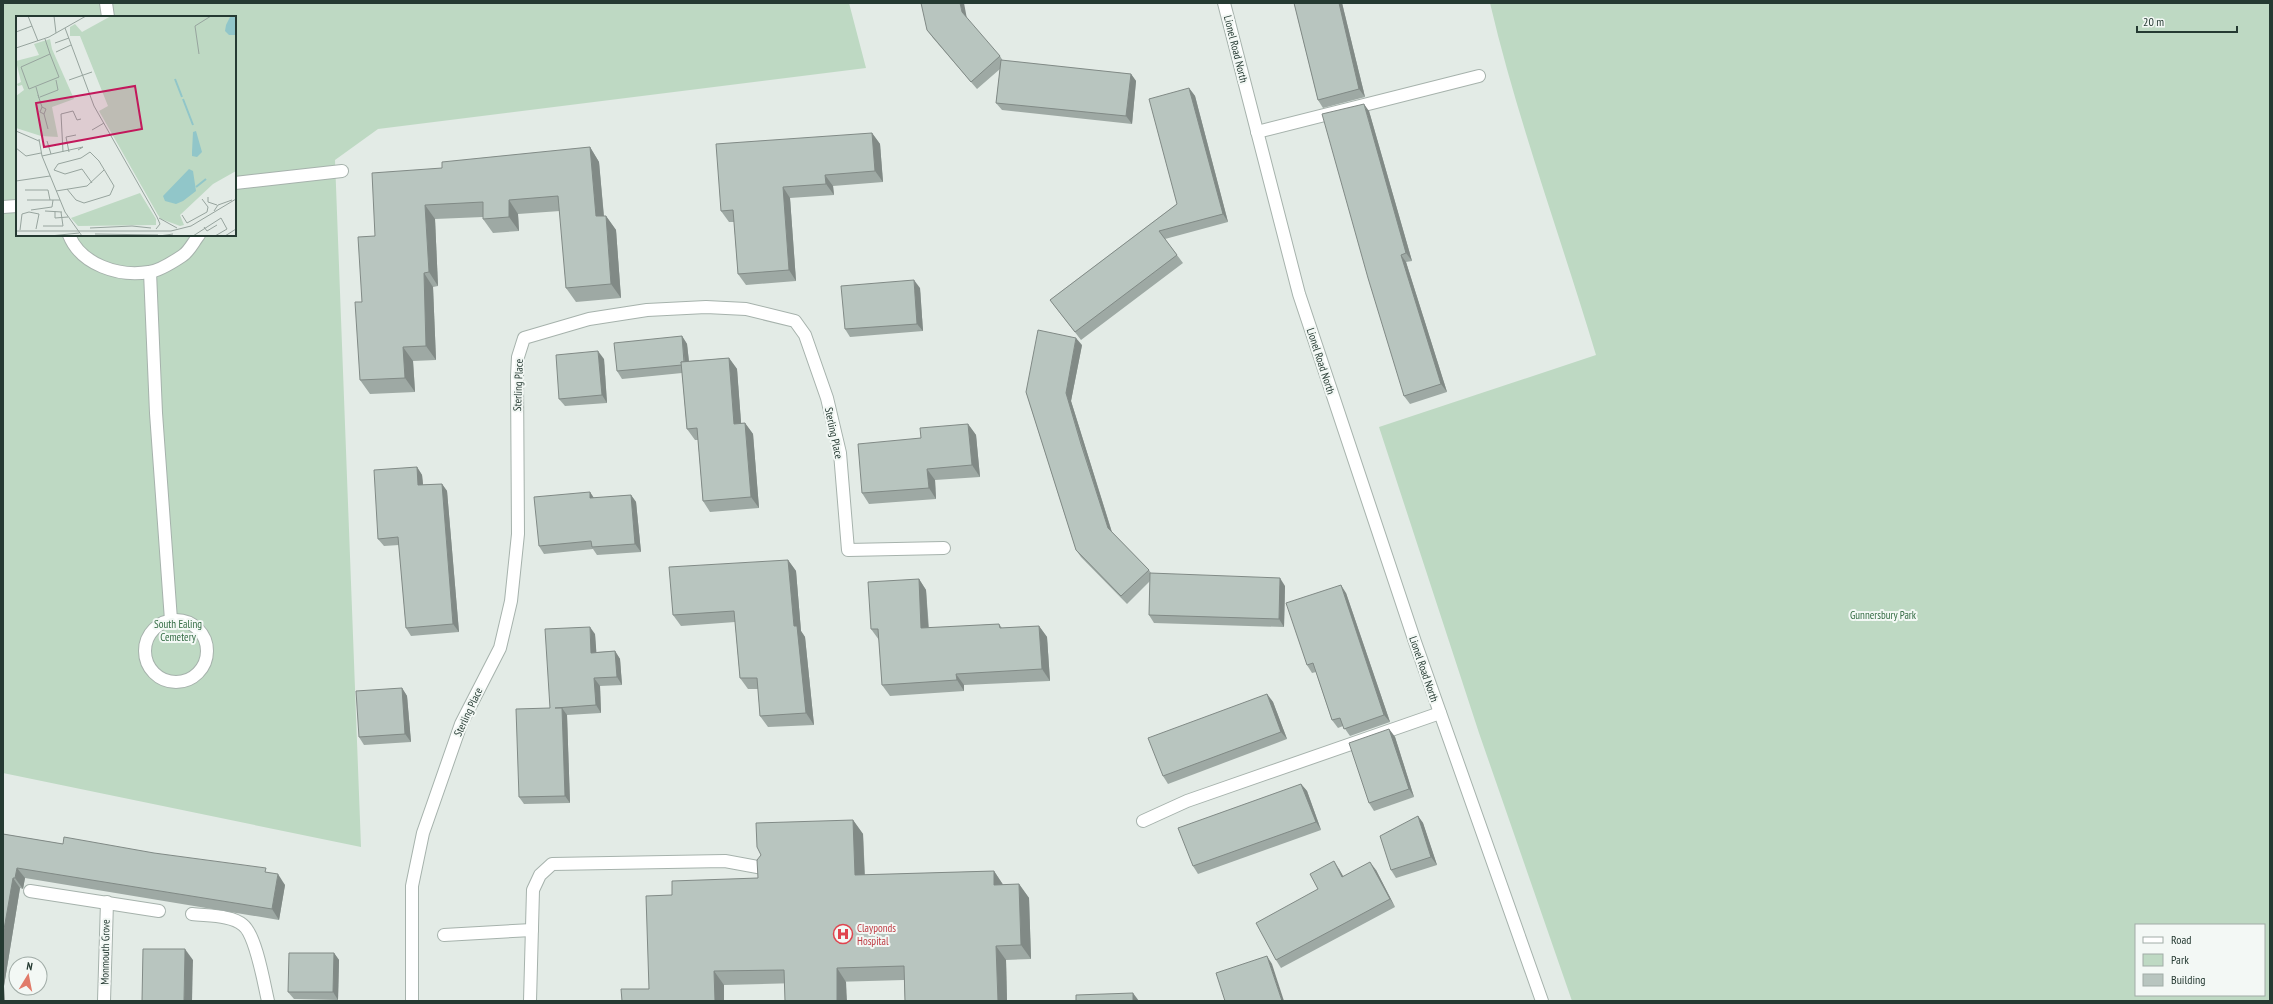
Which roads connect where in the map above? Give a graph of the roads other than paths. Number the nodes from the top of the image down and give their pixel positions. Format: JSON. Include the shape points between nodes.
{"nodes":[{"id":1,"x":106,"y":3,"type":"edge"},
{"id":2,"x":1224,"y":3,"type":"edge"},
{"id":3,"x":108,"y":16,"type":"edge"},
{"id":4,"x":1479,"y":76,"type":"dead end"},
{"id":5,"x":1257,"y":132,"type":"junction"},
{"id":6,"x":342,"y":171,"type":"dead end"},
{"id":7,"x":236,"y":183,"type":"edge"},
{"id":8,"x":16,"y":206,"type":"edge"},
{"id":9,"x":3,"y":207,"type":"edge"},
{"id":10,"x":70,"y":236,"type":"edge"},
{"id":11,"x":198,"y":236,"type":"edge"},
{"id":12,"x":150,"y":272,"type":"junction"},
{"id":13,"x":944,"y":548,"type":"dead end"},
{"id":14,"x":171,"y":620,"type":"junction"},
{"id":15,"x":1440,"y":713,"type":"junction"},
{"id":16,"x":1144,"y":821,"type":"dead end"},
{"id":17,"x":763,"y":868,"type":"edge"},
{"id":18,"x":30,"y":891,"type":"edge"},
{"id":19,"x":107,"y":902,"type":"junction"},
{"id":20,"x":159,"y":911,"type":"edge"},
{"id":21,"x":192,"y":914,"type":"edge"},
{"id":22,"x":532,"y":930,"type":"junction"},
{"id":23,"x":444,"y":935,"type":"dead end"},
{"id":24,"x":104,"y":1001,"type":"edge"},
{"id":25,"x":268,"y":1001,"type":"edge"},
{"id":26,"x":412,"y":1001,"type":"edge"},
{"id":27,"x":530,"y":1001,"type":"edge"},
{"id":28,"x":1542,"y":1001,"type":"edge"}],
"edges":[{"from":1,"to":3,"type":"street"},
{"from":2,"to":5,"type":"street","name":"Lionel Road North"},
{"from":4,"to":5,"type":"street"},
{"from":5,"to":15,"type":"street","name":"Lionel Road North","via":[[1299,294]]},
{"from":6,"to":7,"type":"street"},
{"from":8,"to":9,"type":"street"},
{"from":10,"to":12,"type":"street","via":[[83,254],[105,268],[124,273]]},
{"from":11,"to":12,"type":"street","via":[[183,256]]},
{"from":12,"to":14,"type":"street","via":[[156,413]]},
{"from":13,"to":26,"type":"street","name":"Sterling Place","via":[[848,550],[840,452],[826,398],[807,342],[795,321],[746,309],[706,307],[654,310],[589,319],[524,338],[518,357],[517,376],[518,534],[511,601],[500,648],[461,724],[423,833],[412,886]]},
{"from":14,"to":14,"type":"street","via":[[153,630],[147,639],[146,659],[150,669],[158,677],[171,682],[183,682],[198,675],[208,655],[207,646],[204,636],[197,627]]},
{"from":15,"to":16,"type":"street","name":"Lionel Road North","via":[[1188,801]]},
{"from":15,"to":28,"type":"street","name":"Lionel Road North"},
{"from":17,"to":22,"type":"street","via":[[725,861],[552,864],[540,875],[533,890]]},
{"from":18,"to":19,"type":"street","name":"Monmouth Grove"},
{"from":19,"to":20,"type":"street","name":"Monmouth Grove"},
{"from":19,"to":24,"type":"street","name":"Monmouth Grove"},
{"from":21,"to":25,"type":"street","via":[[235,920],[244,925],[259,962]]},
{"from":22,"to":23,"type":"street"},
{"from":22,"to":27,"type":"street"}]}
